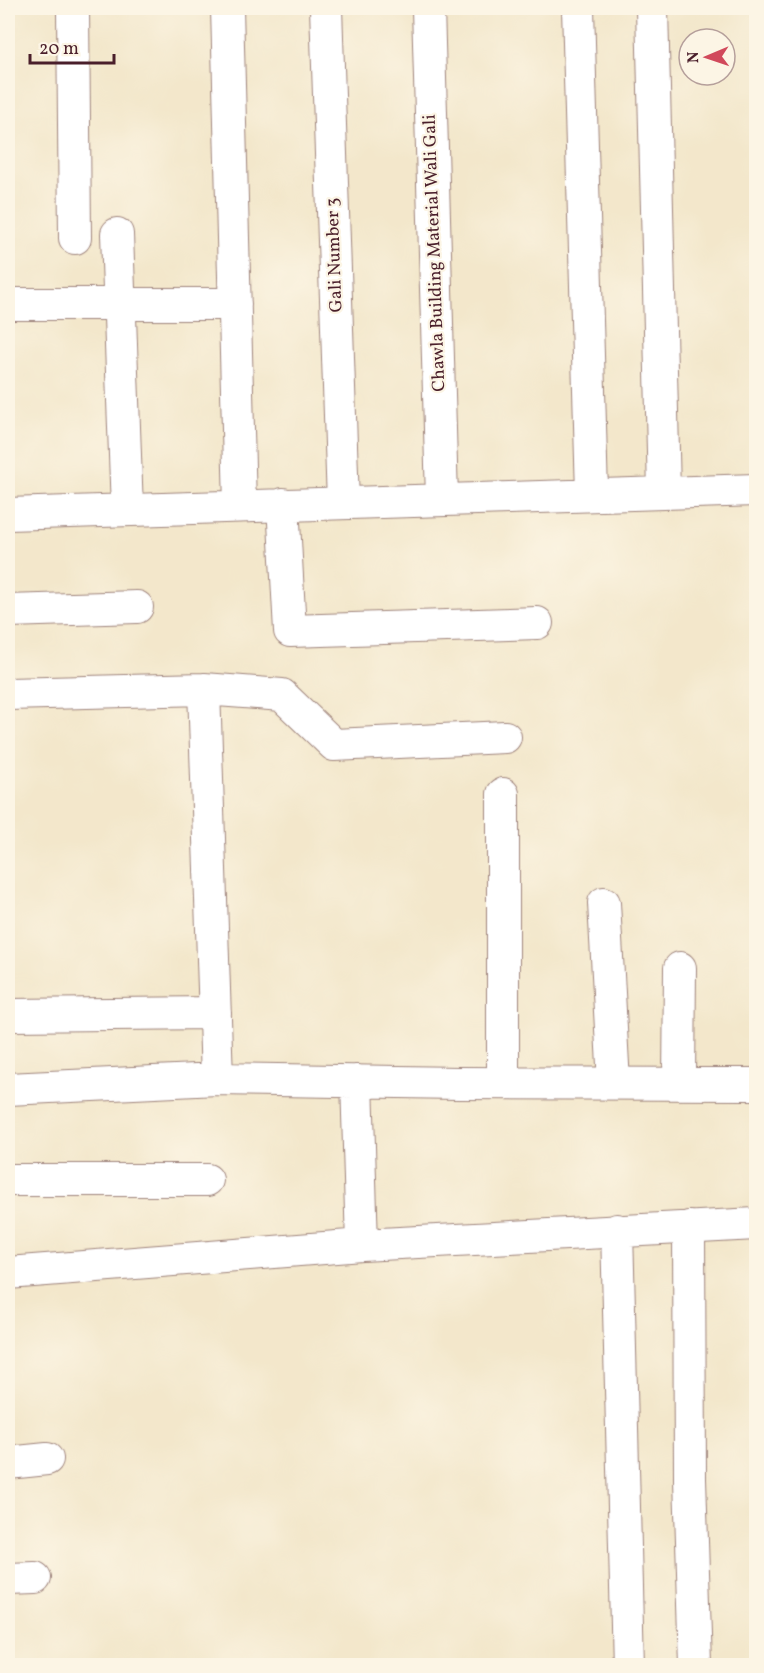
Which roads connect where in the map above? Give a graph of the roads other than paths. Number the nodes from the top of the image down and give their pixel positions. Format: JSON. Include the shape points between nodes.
{"nodes":[{"id":1,"x":73,"y":8,"type":"edge"},
{"id":2,"x":227,"y":8,"type":"edge"},
{"id":3,"x":326,"y":8,"type":"edge"},
{"id":4,"x":428,"y":8,"type":"edge"},
{"id":5,"x":578,"y":8,"type":"edge"},
{"id":6,"x":652,"y":8,"type":"edge"},
{"id":7,"x":117,"y":234,"type":"dead end"},
{"id":8,"x":75,"y":238,"type":"dead end"},
{"id":9,"x":8,"y":304,"type":"edge"},
{"id":10,"x":235,"y":304,"type":"junction"},
{"id":11,"x":121,"y":305,"type":"junction"},
{"id":12,"x":756,"y":490,"type":"edge"},
{"id":13,"x":664,"y":492,"type":"junction"},
{"id":14,"x":592,"y":494,"type":"junction"},
{"id":15,"x":442,"y":499,"type":"junction"},
{"id":16,"x":343,"y":503,"type":"junction"},
{"id":17,"x":283,"y":504,"type":"junction"},
{"id":18,"x":240,"y":506,"type":"junction"},
{"id":19,"x":127,"y":510,"type":"junction"},
{"id":20,"x":8,"y":514,"type":"edge"},
{"id":21,"x":137,"y":607,"type":"dead end"},
{"id":22,"x":8,"y":611,"type":"edge"},
{"id":23,"x":537,"y":623,"type":"dead end"},
{"id":24,"x":204,"y":689,"type":"junction"},
{"id":25,"x":8,"y":694,"type":"edge"},
{"id":26,"x":505,"y":737,"type":"dead end"},
{"id":27,"x":503,"y":794,"type":"dead end"},
{"id":28,"x":604,"y":903,"type":"dead end"},
{"id":29,"x":680,"y":968,"type":"dead end"},
{"id":30,"x":215,"y":1012,"type":"junction"},
{"id":31,"x":8,"y":1015,"type":"edge"},
{"id":32,"x":217,"y":1078,"type":"junction"},
{"id":33,"x":357,"y":1081,"type":"junction"},
{"id":34,"x":503,"y":1082,"type":"junction"},
{"id":35,"x":614,"y":1083,"type":"junction"},
{"id":36,"x":679,"y":1083,"type":"junction"},
{"id":37,"x":756,"y":1084,"type":"edge"},
{"id":38,"x":8,"y":1089,"type":"edge"},
{"id":39,"x":8,"y":1180,"type":"edge"},
{"id":40,"x":207,"y":1180,"type":"dead end"},
{"id":41,"x":756,"y":1224,"type":"edge"},
{"id":42,"x":689,"y":1227,"type":"junction"},
{"id":43,"x":617,"y":1230,"type":"junction"},
{"id":44,"x":362,"y":1245,"type":"junction"},
{"id":45,"x":8,"y":1273,"type":"edge"},
{"id":46,"x":47,"y":1459,"type":"dead end"},
{"id":47,"x":8,"y":1462,"type":"edge"},
{"id":48,"x":628,"y":1665,"type":"edge"},
{"id":49,"x":696,"y":1665,"type":"edge"}],
"edges":[{"from":1,"to":8,"type":"street"},
{"from":2,"to":10,"type":"street"},
{"from":3,"to":16,"type":"street","name":"Gali Number 3"},
{"from":4,"to":15,"type":"street","name":"Chawla Building Material Wali Gali"},
{"from":5,"to":14,"type":"street"},
{"from":6,"to":13,"type":"street"},
{"from":7,"to":11,"type":"street"},
{"from":9,"to":11,"type":"street"},
{"from":10,"to":11,"type":"street"},
{"from":10,"to":18,"type":"street"},
{"from":11,"to":19,"type":"street"},
{"from":12,"to":13,"type":"street"},
{"from":13,"to":14,"type":"street"},
{"from":14,"to":15,"type":"street"},
{"from":15,"to":16,"type":"street"},
{"from":16,"to":17,"type":"street"},
{"from":17,"to":18,"type":"street"},
{"from":17,"to":23,"type":"street","via":[[290,631]]},
{"from":18,"to":19,"type":"street"},
{"from":19,"to":20,"type":"street"},
{"from":21,"to":22,"type":"street"},
{"from":24,"to":25,"type":"street"},
{"from":24,"to":26,"type":"street","via":[[282,695],[334,745]]},
{"from":24,"to":30,"type":"street"},
{"from":27,"to":34,"type":"street"},
{"from":28,"to":35,"type":"street"},
{"from":29,"to":36,"type":"street"},
{"from":30,"to":31,"type":"street"},
{"from":30,"to":32,"type":"street"},
{"from":32,"to":33,"type":"street"},
{"from":32,"to":38,"type":"street"},
{"from":33,"to":34,"type":"street"},
{"from":33,"to":44,"type":"street"},
{"from":34,"to":35,"type":"street"},
{"from":35,"to":36,"type":"street"},
{"from":36,"to":37,"type":"street"},
{"from":39,"to":40,"type":"street"},
{"from":41,"to":42,"type":"street"},
{"from":42,"to":43,"type":"street"},
{"from":42,"to":49,"type":"street","via":[[690,1479]]},
{"from":43,"to":44,"type":"street"},
{"from":43,"to":48,"type":"street"},
{"from":44,"to":45,"type":"street"},
{"from":46,"to":47,"type":"street"}]}
